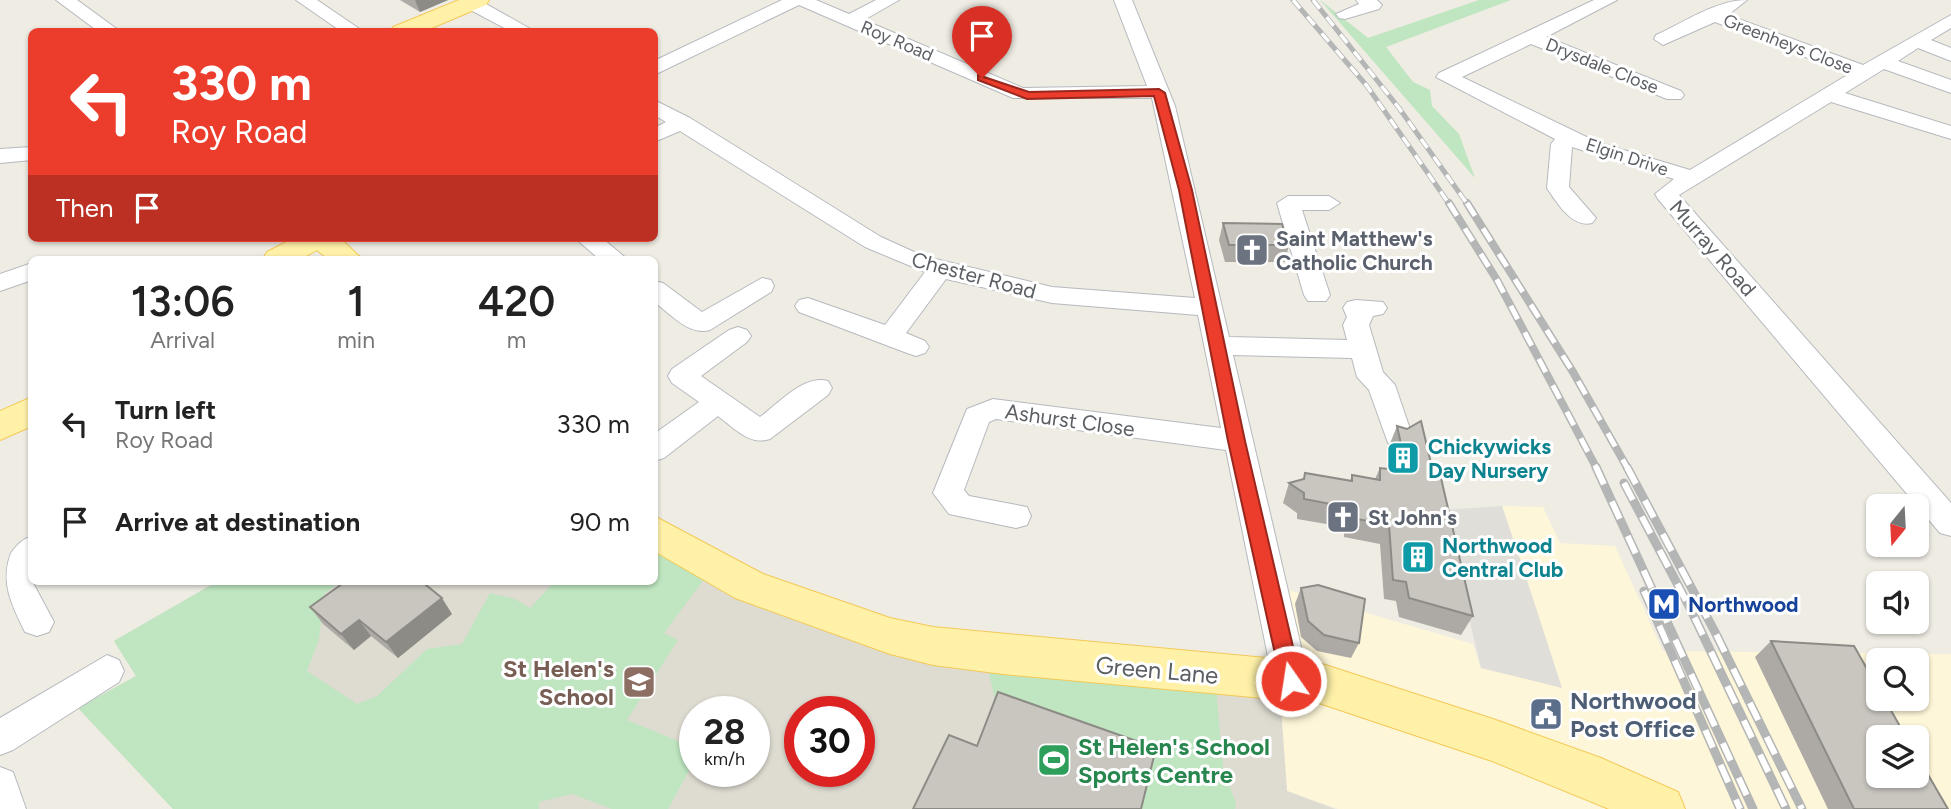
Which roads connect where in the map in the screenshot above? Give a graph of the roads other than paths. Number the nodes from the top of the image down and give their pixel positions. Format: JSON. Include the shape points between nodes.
{"nodes":[{"id":1,"x":65,"y":0,"type":"edge"},
{"id":2,"x":305,"y":0,"type":"edge"},
{"id":3,"x":799,"y":0,"type":"edge"},
{"id":4,"x":890,"y":0,"type":"edge"},
{"id":5,"x":1123,"y":0,"type":"edge"},
{"id":6,"x":1365,"y":0,"type":"edge"},
{"id":7,"x":1608,"y":0,"type":"edge"},
{"id":8,"x":1738,"y":0,"type":"edge"},
{"id":9,"x":474,"y":1,"type":"edge"},
{"id":10,"x":1345,"y":14,"type":"dead end"},
{"id":11,"x":1714,"y":16,"type":"junction"},
{"id":12,"x":1951,"y":20,"type":"edge"},
{"id":13,"x":849,"y":21,"type":"junction"},
{"id":14,"x":106,"y":28,"type":"edge"},
{"id":15,"x":349,"y":28,"type":"edge"},
{"id":16,"x":410,"y":28,"type":"edge"},
{"id":17,"x":520,"y":28,"type":"edge"},
{"id":18,"x":1530,"y":37,"type":"junction"},
{"id":19,"x":1662,"y":39,"type":"dead end"},
{"id":20,"x":1916,"y":41,"type":"junction"},
{"id":21,"x":1951,"y":55,"type":"edge"},
{"id":22,"x":1881,"y":61,"type":"junction"},
{"id":23,"x":658,"y":67,"type":"edge"},
{"id":24,"x":1863,"y":72,"type":"junction"},
{"id":25,"x":1951,"y":87,"type":"edge"},
{"id":26,"x":1159,"y":93,"type":"junction"},
{"id":27,"x":1826,"y":94,"type":"junction"},
{"id":28,"x":1674,"y":95,"type":"dead end"},
{"id":29,"x":658,"y":108,"type":"edge"},
{"id":30,"x":683,"y":122,"type":"junction"},
{"id":31,"x":1951,"y":133,"type":"edge"},
{"id":32,"x":658,"y":134,"type":"edge"},
{"id":33,"x":1570,"y":138,"type":"junction"},
{"id":34,"x":28,"y":153,"type":"edge"},
{"id":35,"x":0,"y":156,"type":"edge"},
{"id":36,"x":1693,"y":178,"type":"junction"},
{"id":37,"x":1329,"y":203,"type":"dead end"},
{"id":38,"x":1584,"y":218,"type":"dead end"},
{"id":39,"x":1270,"y":231,"type":"edge"},
{"id":40,"x":1296,"y":231,"type":"junction"},
{"id":41,"x":311,"y":242,"type":"edge"},
{"id":42,"x":324,"y":242,"type":"edge"},
{"id":43,"x":592,"y":242,"type":"edge"},
{"id":44,"x":284,"y":256,"type":"edge"},
{"id":45,"x":343,"y":256,"type":"edge"},
{"id":46,"x":611,"y":256,"type":"edge"},
{"id":47,"x":940,"y":270,"type":"junction"},
{"id":48,"x":28,"y":272,"type":"edge"},
{"id":49,"x":0,"y":283,"type":"edge"},
{"id":50,"x":762,"y":286,"type":"dead end"},
{"id":51,"x":658,"y":292,"type":"edge"},
{"id":52,"x":1317,"y":295,"type":"dead end"},
{"id":53,"x":808,"y":306,"type":"dead end"},
{"id":54,"x":1210,"y":308,"type":"junction"},
{"id":55,"x":1374,"y":308,"type":"dead end"},
{"id":56,"x":738,"y":336,"type":"dead end"},
{"id":57,"x":889,"y":338,"type":"junction"},
{"id":58,"x":1219,"y":346,"type":"junction"},
{"id":59,"x":916,"y":347,"type":"dead end"},
{"id":60,"x":1363,"y":349,"type":"junction"},
{"id":61,"x":818,"y":388,"type":"dead end"},
{"id":62,"x":718,"y":402,"type":"junction"},
{"id":63,"x":28,"y":412,"type":"edge"},
{"id":64,"x":0,"y":428,"type":"edge"},
{"id":65,"x":1398,"y":435,"type":"edge"},
{"id":66,"x":1236,"y":441,"type":"junction"},
{"id":67,"x":658,"y":447,"type":"edge"},
{"id":68,"x":1016,"y":516,"type":"dead end"},
{"id":69,"x":1951,"y":524,"type":"edge"},
{"id":70,"x":658,"y":534,"type":"edge"},
{"id":71,"x":28,"y":554,"type":"edge"},
{"id":72,"x":37,"y":622,"type":"dead end"},
{"id":73,"x":107,"y":671,"type":"dead end"},
{"id":74,"x":1291,"y":681,"type":"junction"},
{"id":75,"x":0,"y":738,"type":"edge"},
{"id":76,"x":0,"y":785,"type":"edge"},
{"id":77,"x":7,"y":809,"type":"edge"},
{"id":78,"x":1661,"y":809,"type":"edge"}],
"edges":[{"from":1,"to":14,"type":"street"},
{"from":2,"to":15,"type":"street"},
{"from":3,"to":13,"type":"street","name":"Roy Road"},
{"from":3,"to":23,"type":"street"},
{"from":4,"to":13,"type":"street"},
{"from":5,"to":26,"type":"street"},
{"from":6,"to":10,"type":"street","via":[[1373,5]]},
{"from":7,"to":18,"type":"street"},
{"from":8,"to":11,"type":"street","name":"Greenheys Close"},
{"from":9,"to":16,"type":"main road"},
{"from":9,"to":17,"type":"street"},
{"from":11,"to":19,"type":"street","name":"Greenheys Close"},
{"from":11,"to":24,"type":"street","name":"Greenheys Close"},
{"from":12,"to":20,"type":"street","name":"Murray Road"},
{"from":13,"to":26,"type":"street","name":"Roy Road","via":[[1020,94]]},
{"from":18,"to":28,"type":"street","name":"Drysdale Close"},
{"from":18,"to":33,"type":"street","via":[[1446,77]]},
{"from":20,"to":21,"type":"street"},
{"from":20,"to":22,"type":"street","name":"Murray Road"},
{"from":22,"to":24,"type":"street","name":"Murray Road"},
{"from":22,"to":25,"type":"street"},
{"from":24,"to":27,"type":"street","name":"Murray Road"},
{"from":26,"to":54,"type":"street","via":[[1206,230]]},
{"from":27,"to":31,"type":"street"},
{"from":27,"to":36,"type":"street","name":"Murray Road"},
{"from":29,"to":30,"type":"street","name":"Chester Road"},
{"from":30,"to":32,"type":"street"},
{"from":30,"to":47,"type":"street","name":"Chester Road","via":[[873,242]]},
{"from":33,"to":36,"type":"street","name":"Elgin Drive"},
{"from":33,"to":38,"type":"street","name":"Elgin Drive","via":[[1562,144],[1558,188]]},
{"from":34,"to":35,"type":"street"},
{"from":36,"to":69,"type":"street","name":"Murray Road","via":[[1666,194]]},
{"from":37,"to":40,"type":"street","via":[[1288,203]]},
{"from":39,"to":40,"type":"street"},
{"from":40,"to":52,"type":"street"},
{"from":41,"to":44,"type":"main road"},
{"from":42,"to":45,"type":"main road"},
{"from":43,"to":46,"type":"street"},
{"from":47,"to":54,"type":"street","name":"Chester Road","via":[[1052,295]]},
{"from":47,"to":57,"type":"street"},
{"from":48,"to":49,"type":"street"},
{"from":50,"to":51,"type":"street","via":[[701,324]]},
{"from":53,"to":57,"type":"street"},
{"from":54,"to":58,"type":"street"},
{"from":55,"to":60,"type":"street","via":[[1356,308]]},
{"from":56,"to":62,"type":"street","via":[[682,376]]},
{"from":57,"to":59,"type":"street"},
{"from":58,"to":60,"type":"street"},
{"from":58,"to":66,"type":"street"},
{"from":60,"to":65,"type":"street"},
{"from":61,"to":62,"type":"street","via":[[760,432]]},
{"from":62,"to":67,"type":"street"},
{"from":63,"to":64,"type":"main road"},
{"from":66,"to":68,"type":"street","name":"Ashurst Close","via":[[1017,412],[984,412],[977,416],[948,493],[960,506]]},
{"from":66,"to":74,"type":"street"},
{"from":70,"to":74,"type":"main road","name":"Green Lane","via":[[749,586],[901,639],[1003,656]]},
{"from":71,"to":72,"type":"street","via":[[13,574]]},
{"from":73,"to":75,"type":"street"},
{"from":74,"to":78,"type":"main road","name":"Green Lane","via":[[1339,688],[1412,710],[1601,781]]},
{"from":76,"to":77,"type":"street"}]}
